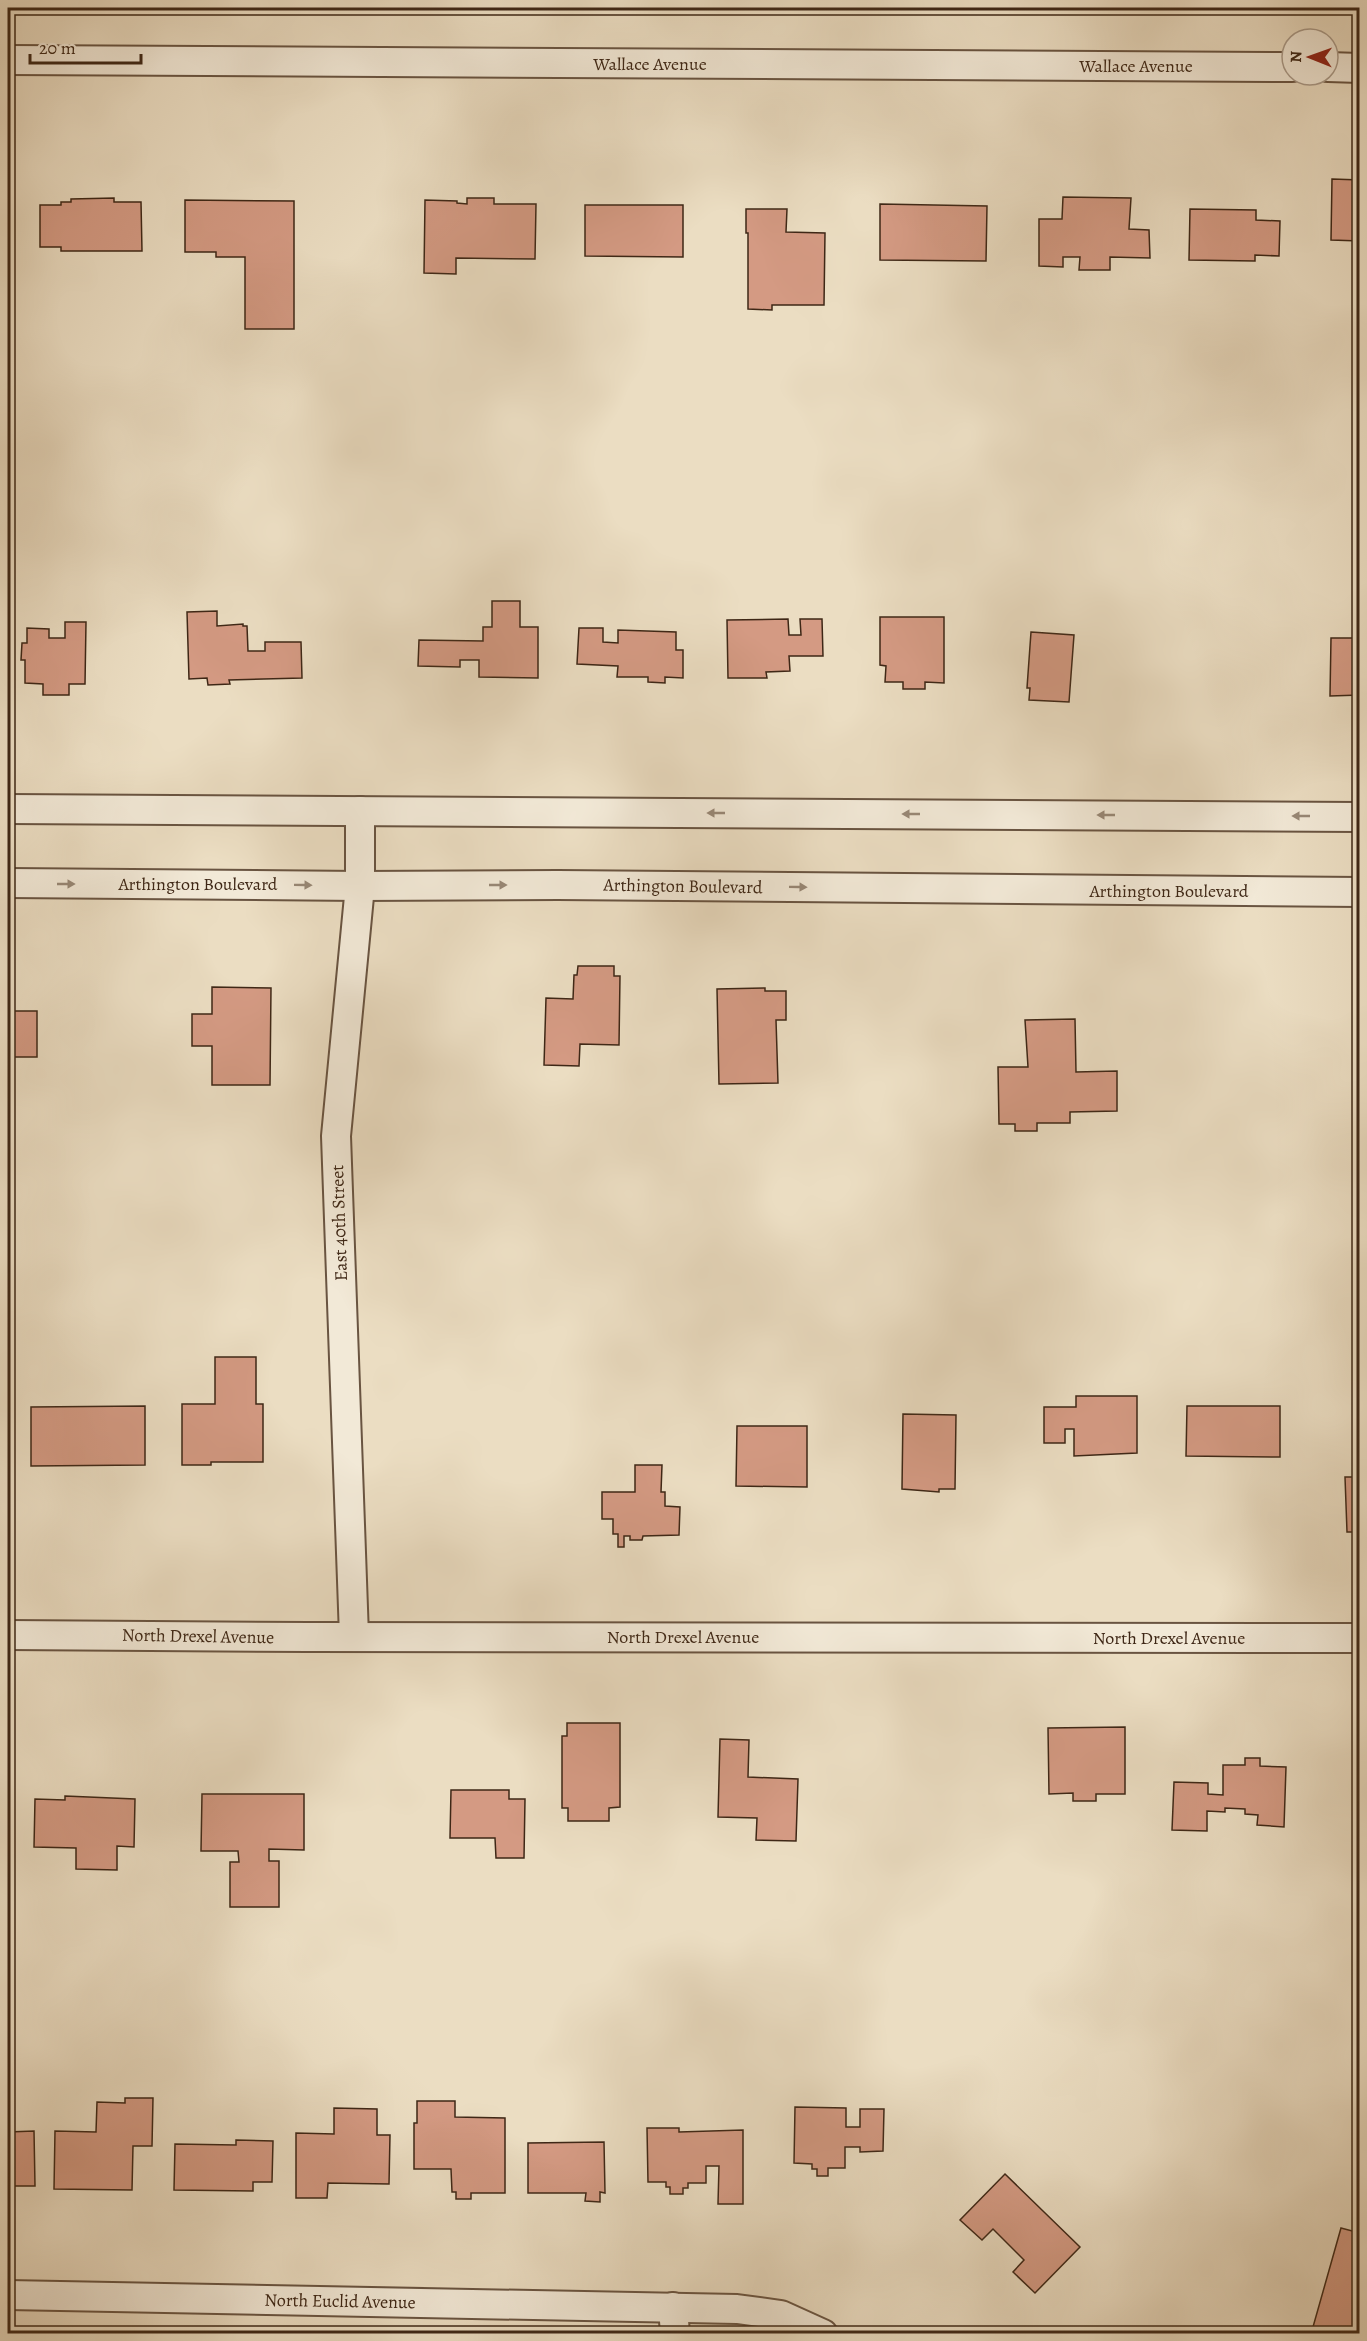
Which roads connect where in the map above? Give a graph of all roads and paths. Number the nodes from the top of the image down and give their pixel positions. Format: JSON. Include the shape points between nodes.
{"nodes":[{"id":1,"x":8,"y":60,"type":"edge"},
{"id":2,"x":1280,"y":67,"type":"edge"},
{"id":3,"x":1340,"y":67,"type":"edge"},
{"id":4,"x":1359,"y":68,"type":"edge"},
{"id":5,"x":8,"y":809,"type":"edge"},
{"id":6,"x":360,"y":811,"type":"junction"},
{"id":7,"x":1359,"y":817,"type":"edge"},
{"id":8,"x":8,"y":884,"type":"edge"},
{"id":9,"x":360,"y":886,"type":"junction"},
{"id":10,"x":1359,"y":892,"type":"edge"},
{"id":11,"x":8,"y":1635,"type":"edge"},
{"id":12,"x":354,"y":1636,"type":"junction"},
{"id":13,"x":1359,"y":1638,"type":"edge"},
{"id":14,"x":8,"y":2295,"type":"edge"},
{"id":15,"x":674,"y":2320,"type":"edge"},
{"id":16,"x":812,"y":2331,"type":"edge"}],
"edges":[{"from":1,"to":2,"type":"street","name":"Wallace Avenue"},
{"from":3,"to":4,"type":"street"},
{"from":5,"to":6,"type":"street"},
{"from":7,"to":6,"type":"street","one_way":true},
{"from":6,"to":9,"type":"street","name":"East 40th Street"},
{"from":8,"to":9,"type":"street","name":"Arthington Boulevard","one_way":true},
{"from":9,"to":10,"type":"street","name":"Arthington Boulevard","one_way":true},
{"from":9,"to":12,"type":"street","name":"East 40th Street","via":[[336,1136]]},
{"from":11,"to":12,"type":"street","name":"North Drexel Avenue"},
{"from":12,"to":13,"type":"street","name":"North Drexel Avenue"},
{"from":14,"to":15,"type":"street","name":"North Euclid Avenue"},
{"from":15,"to":16,"type":"street","name":"North Euclid Avenue","via":[[759,2310],[781,2315]]}]}
